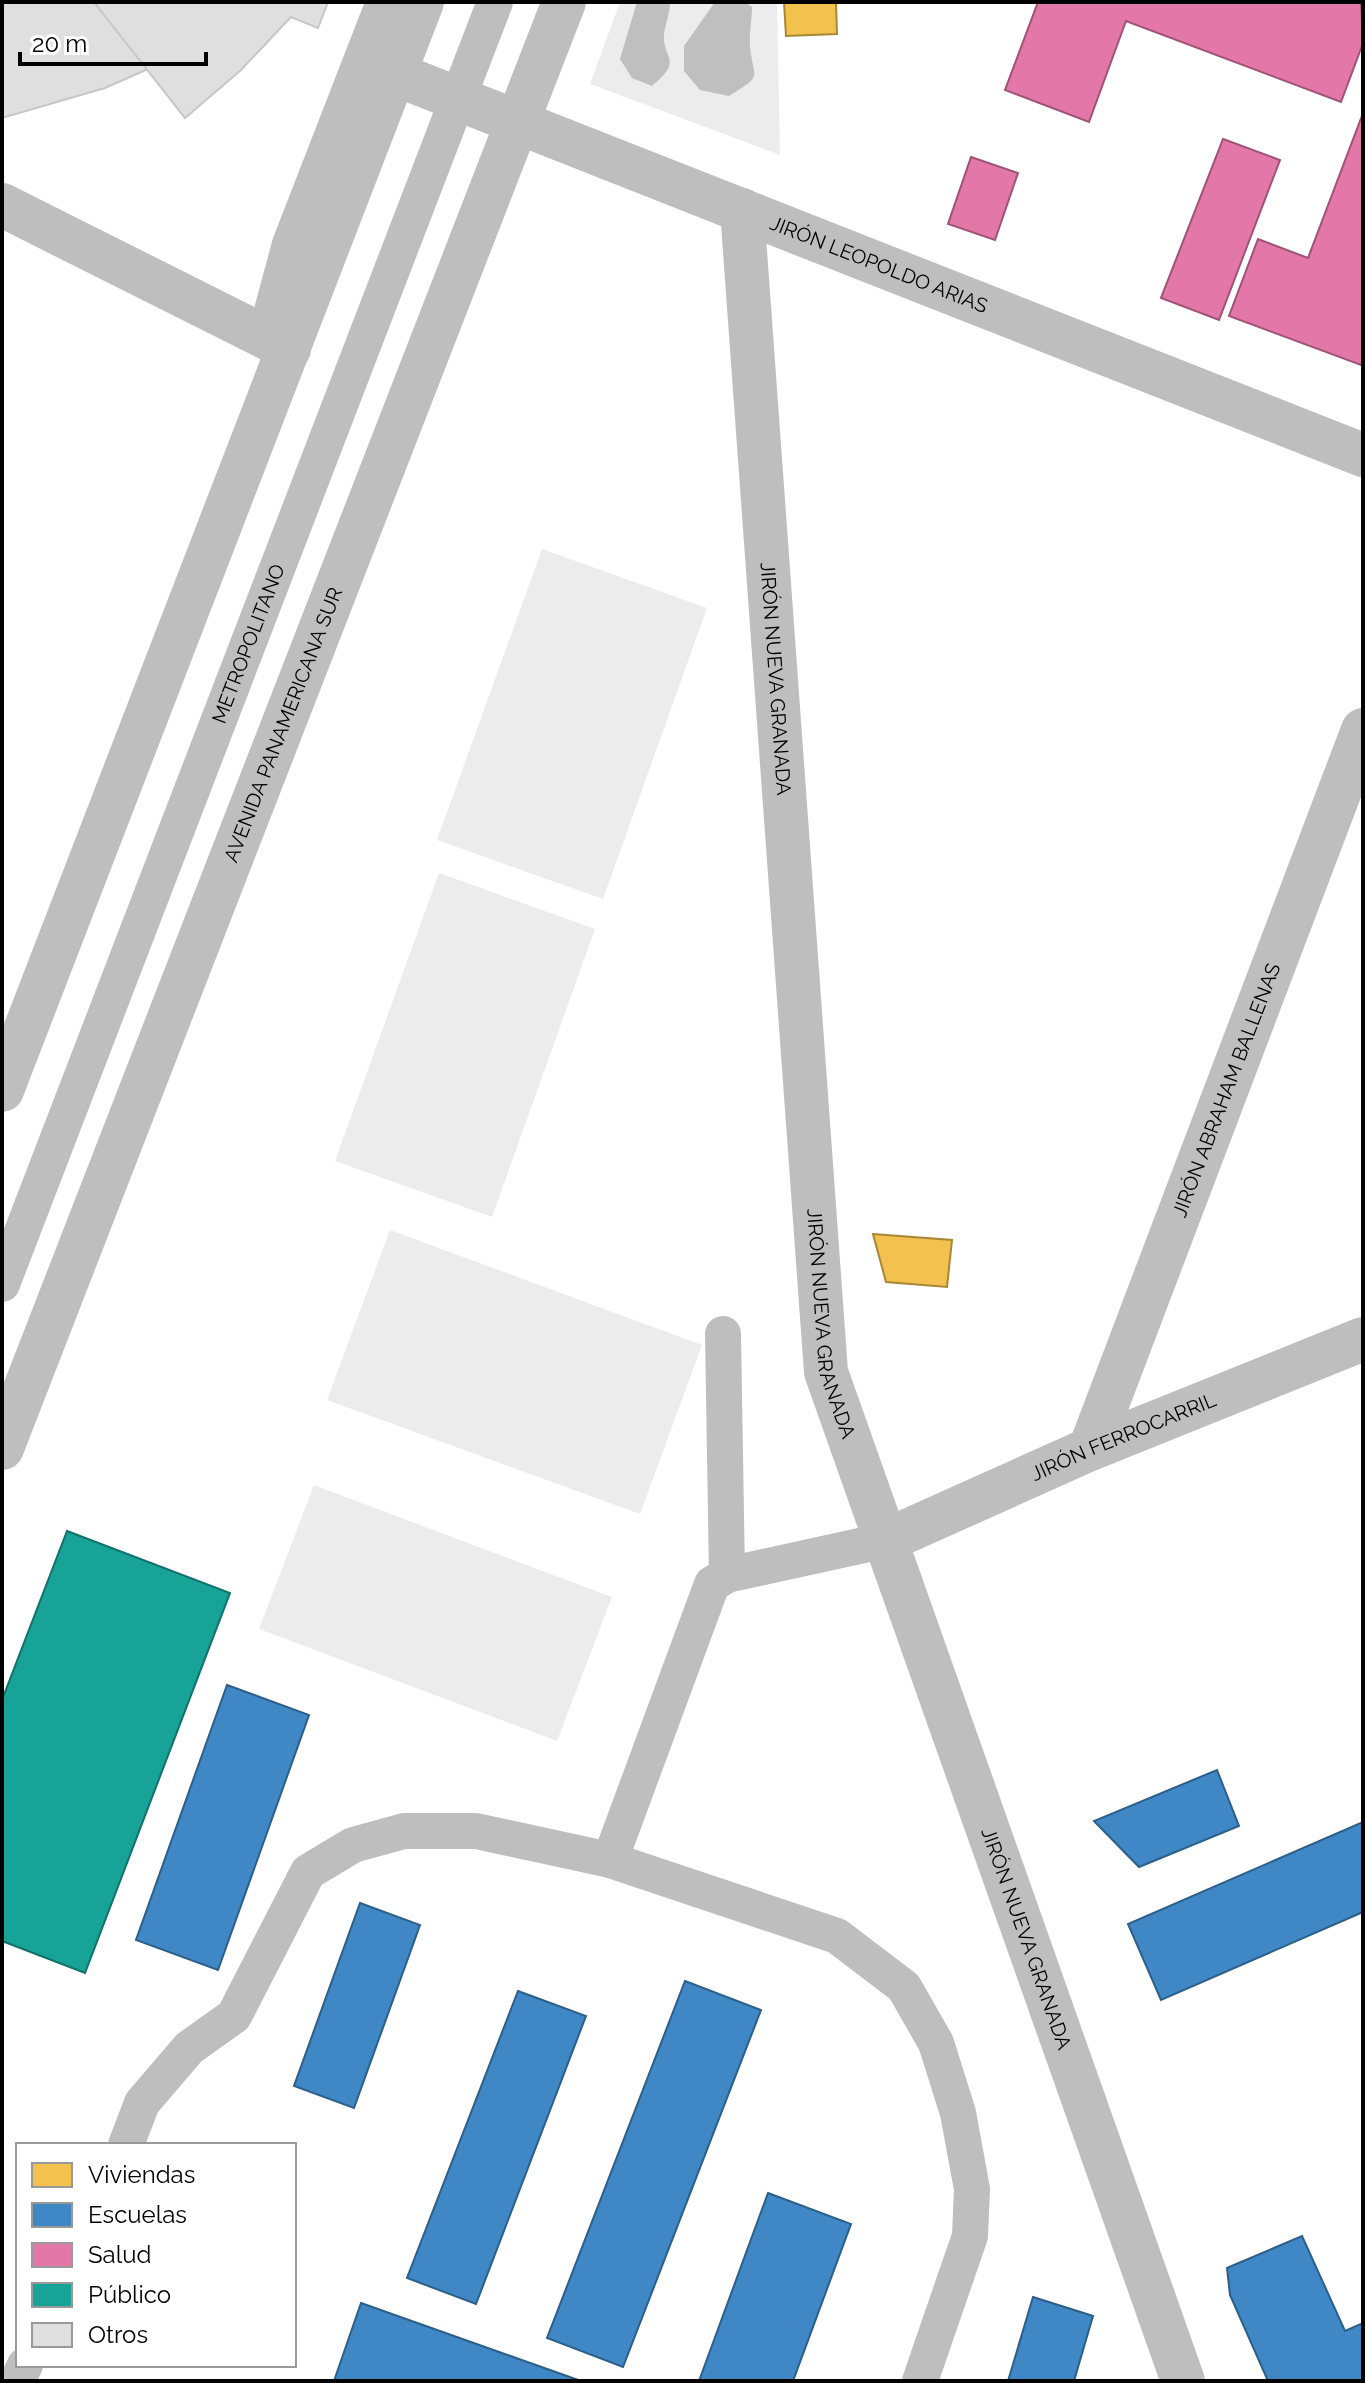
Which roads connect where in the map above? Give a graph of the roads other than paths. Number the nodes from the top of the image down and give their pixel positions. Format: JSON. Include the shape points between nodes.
{"nodes":[{"id":1,"x":384,"y":2,"type":"edge"},
{"id":2,"x":422,"y":2,"type":"edge"},
{"id":3,"x":495,"y":2,"type":"edge"},
{"id":4,"x":564,"y":2,"type":"edge"},
{"id":5,"x":395,"y":74,"type":"junction"},
{"id":6,"x":458,"y":98,"type":"junction"},
{"id":7,"x":518,"y":122,"type":"junction"},
{"id":8,"x":2,"y":205,"type":"edge"},
{"id":9,"x":742,"y":210,"type":"junction"},
{"id":10,"x":277,"y":343,"type":"junction"},
{"id":11,"x":1363,"y":455,"type":"edge"},
{"id":12,"x":1363,"y":730,"type":"edge"},
{"id":13,"x":2,"y":1090,"type":"edge"},
{"id":14,"x":2,"y":1284,"type":"edge"},
{"id":15,"x":723,"y":1334,"type":"dead end"},
{"id":16,"x":1363,"y":1339,"type":"edge"},
{"id":17,"x":2,"y":1448,"type":"edge"},
{"id":18,"x":1090,"y":1449,"type":"junction"},
{"id":19,"x":887,"y":1540,"type":"junction"},
{"id":20,"x":727,"y":1575,"type":"junction"},
{"id":21,"x":610,"y":1860,"type":"junction"},
{"id":22,"x":127,"y":2143,"type":"edge"},
{"id":23,"x":920,"y":2381,"type":"edge"},
{"id":24,"x":1183,"y":2381,"type":"edge"}],
"edges":[{"from":1,"to":10,"type":"lane","via":[[290,244]]},
{"from":2,"to":5,"type":"street"},
{"from":3,"to":6,"type":"lane","name":"METROPOLITANO"},
{"from":4,"to":7,"type":"street","name":"AVENIDA PANAMERICANA SUR"},
{"from":5,"to":6,"type":"street","name":"JIRÓN LEOPOLDO ARIAS"},
{"from":5,"to":10,"type":"street"},
{"from":6,"to":7,"type":"street","name":"JIRÓN LEOPOLDO ARIAS"},
{"from":6,"to":14,"type":"lane","name":"METROPOLITANO"},
{"from":7,"to":9,"type":"street","name":"JIRÓN LEOPOLDO ARIAS"},
{"from":7,"to":17,"type":"street","name":"AVENIDA PANAMERICANA SUR"},
{"from":8,"to":10,"type":"street"},
{"from":9,"to":11,"type":"street","name":"JIRÓN LEOPOLDO ARIAS"},
{"from":9,"to":19,"type":"street","name":"JIRÓN NUEVA GRANADA","via":[[826,1372]]},
{"from":10,"to":13,"type":"street"},
{"from":12,"to":18,"type":"street","name":"JIRÓN ABRAHAM BALLENAS"},
{"from":15,"to":20,"type":"lane"},
{"from":16,"to":18,"type":"street","name":"JIRÓN FERROCARRIL"},
{"from":18,"to":19,"type":"street","name":"JIRÓN FERROCARRIL"},
{"from":19,"to":20,"type":"lane"},
{"from":19,"to":24,"type":"street","name":"JIRÓN NUEVA GRANADA"},
{"from":20,"to":21,"type":"lane","via":[[704,1597]]},
{"from":21,"to":22,"type":"lane","via":[[476,1831],[404,1831],[353,1845],[330,1858],[308,1872],[234,2016],[189,2048],[142,2103]]},
{"from":21,"to":23,"type":"lane","via":[[837,1936],[904,1987],[936,2043],[958,2113],[972,2189],[970,2236]]}]}
